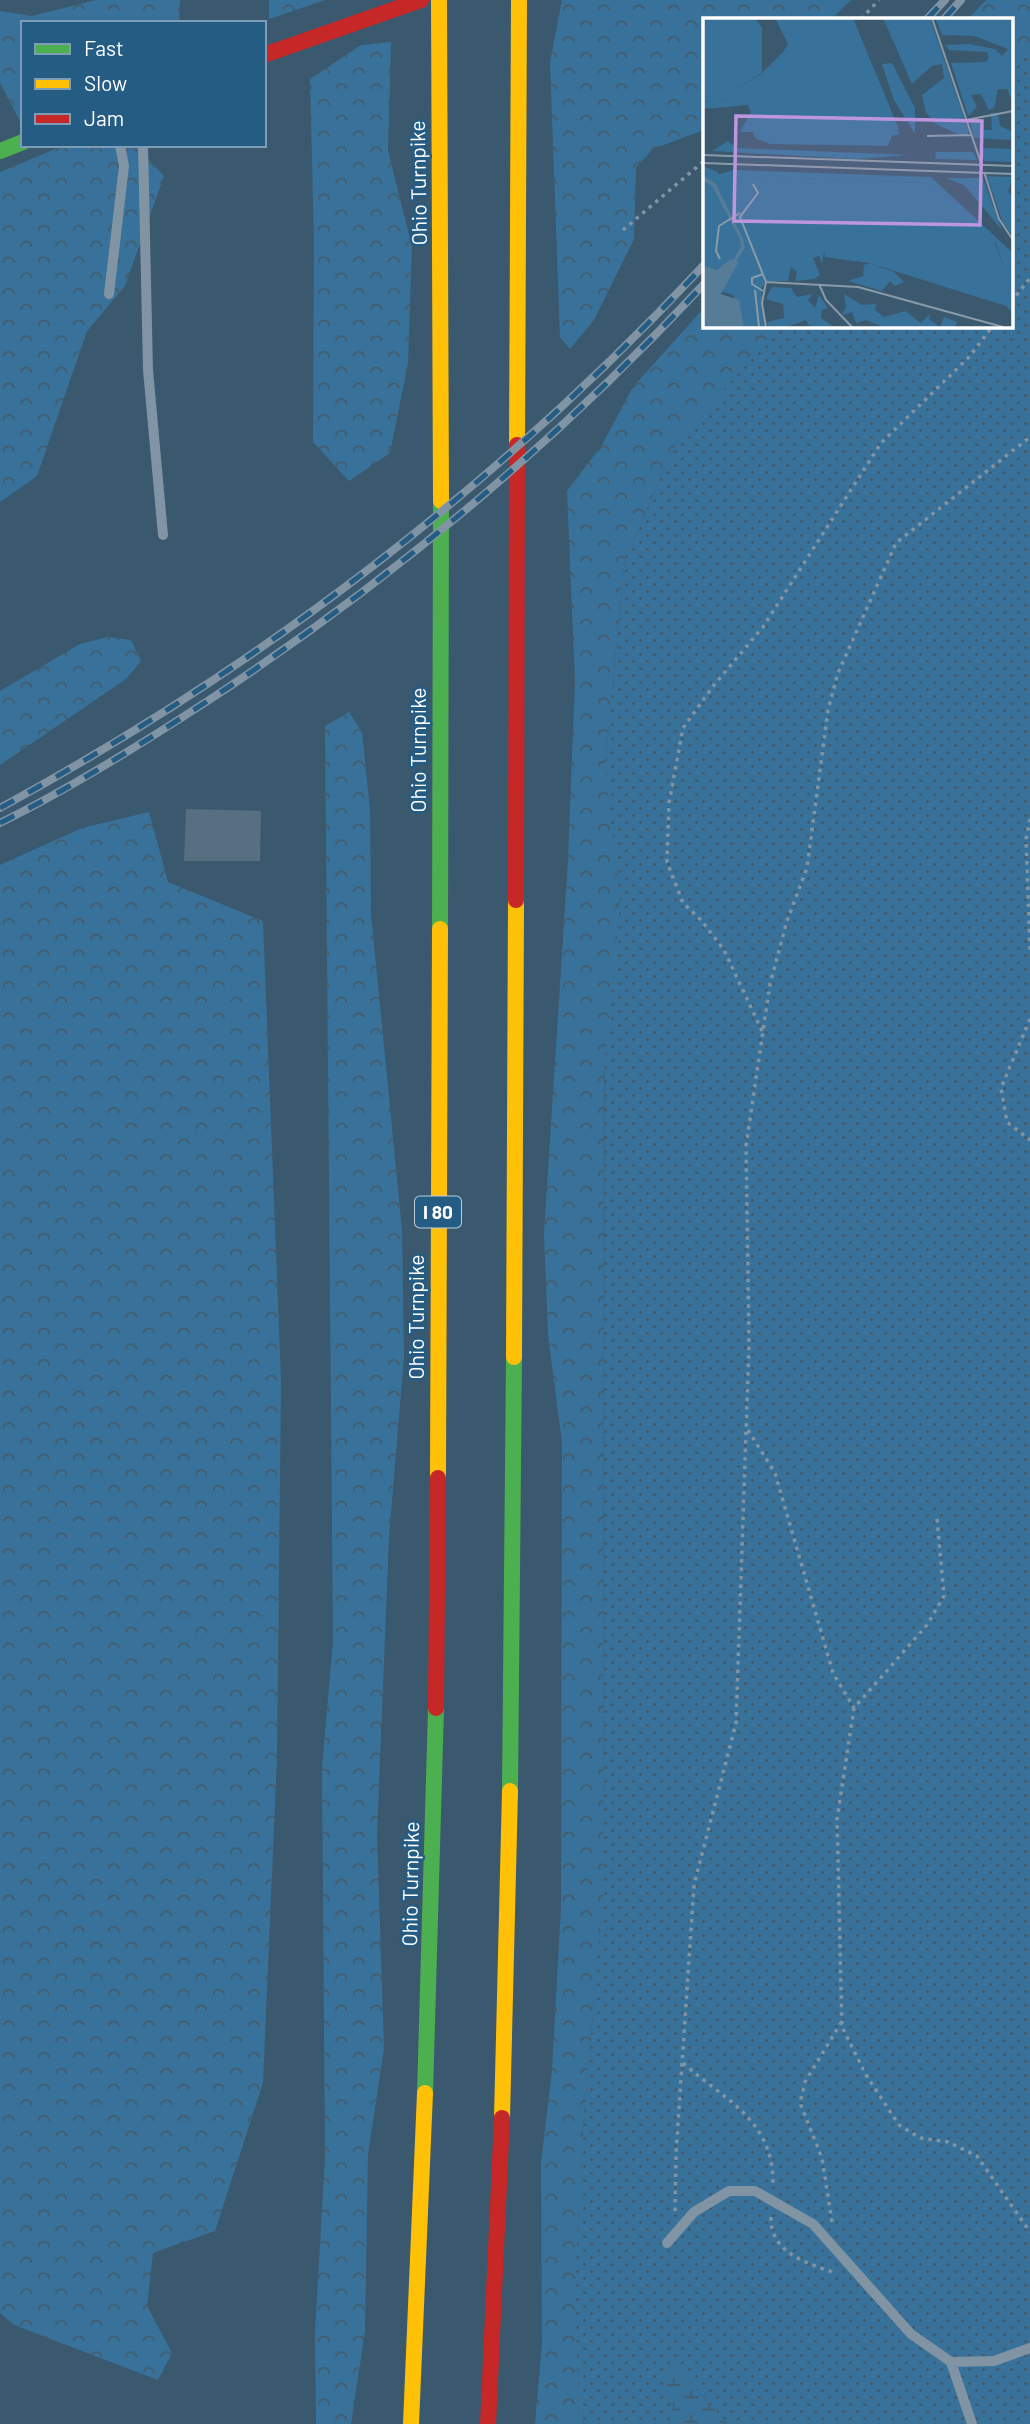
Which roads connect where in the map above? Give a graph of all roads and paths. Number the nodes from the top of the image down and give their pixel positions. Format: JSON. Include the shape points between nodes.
{"nodes":[{"id":1,"x":421,"y":0,"type":"edge"},
{"id":2,"x":439,"y":0,"type":"edge"},
{"id":3,"x":519,"y":0,"type":"edge"},
{"id":4,"x":879,"y":0,"type":"edge"},
{"id":5,"x":861,"y":18,"type":"edge"},
{"id":6,"x":266,"y":54,"type":"edge"},
{"id":7,"x":21,"y":143,"type":"edge"},
{"id":8,"x":120,"y":147,"type":"edge"},
{"id":9,"x":143,"y":147,"type":"edge"},
{"id":10,"x":0,"y":151,"type":"edge"},
{"id":11,"x":703,"y":164,"type":"edge"},
{"id":12,"x":623,"y":230,"type":"dead end"},
{"id":13,"x":1030,"y":278,"type":"edge"},
{"id":14,"x":109,"y":295,"type":"dead end"},
{"id":15,"x":1012,"y":301,"type":"edge"},
{"id":16,"x":992,"y":327,"type":"edge"},
{"id":17,"x":1030,"y":437,"type":"edge"},
{"id":18,"x":163,"y":535,"type":"dead end"},
{"id":19,"x":1030,"y":820,"type":"edge"},
{"id":20,"x":1030,"y":951,"type":"edge"},
{"id":21,"x":1030,"y":1019,"type":"edge"},
{"id":22,"x":763,"y":1033,"type":"junction"},
{"id":23,"x":1030,"y":1140,"type":"edge"},
{"id":24,"x":747,"y":1428,"type":"junction"},
{"id":25,"x":937,"y":1519,"type":"dead end"},
{"id":26,"x":854,"y":1708,"type":"junction"},
{"id":27,"x":842,"y":2021,"type":"junction"},
{"id":28,"x":1030,"y":2232,"type":"edge"},
{"id":29,"x":671,"y":2239,"type":"joint"},
{"id":30,"x":835,"y":2248,"type":"junction"},
{"id":31,"x":1030,"y":2348,"type":"edge"},
{"id":32,"x":951,"y":2362,"type":"junction"},
{"id":33,"x":411,"y":2424,"type":"edge"},
{"id":34,"x":488,"y":2424,"type":"edge"},
{"id":35,"x":972,"y":2424,"type":"edge"}],
"edges":[{"from":1,"to":6,"type":"main road"},
{"from":2,"to":33,"type":"main road","name":"Ohio Turnpike","number":"I 80","via":[[437,1628],[431,1944]]},
{"from":3,"to":34,"type":"main road","via":[[513,1690],[502,2128]]},
{"from":4,"to":5,"type":"path"},
{"from":7,"to":10,"type":"main road"},
{"from":8,"to":14,"type":"lane","via":[[124,166]]},
{"from":9,"to":18,"type":"lane","via":[[148,370]]},
{"from":11,"to":12,"type":"path"},
{"from":13,"to":15,"type":"path"},
{"from":16,"to":22,"type":"path","via":[[969,357],[881,443],[763,627],[683,728],[669,803],[667,862],[682,903],[724,950]]},
{"from":17,"to":22,"type":"path","via":[[896,543],[867,607],[831,698],[807,868],[770,984]]},
{"from":19,"to":20,"type":"path","via":[[1026,839]]},
{"from":21,"to":23,"type":"path","via":[[1001,1088],[1007,1122]]},
{"from":22,"to":24,"type":"path","via":[[746,1146]]},
{"from":24,"to":26,"type":"path","via":[[775,1473],[833,1673]]},
{"from":24,"to":29,"type":"path","via":[[736,1723],[694,1885]]},
{"from":25,"to":26,"type":"path","via":[[944,1596],[927,1625]]},
{"from":26,"to":27,"type":"path","via":[[837,1819]]},
{"from":27,"to":28,"type":"path","via":[[866,2075],[899,2125],[920,2138],[948,2141],[977,2156]]},
{"from":27,"to":30,"type":"path","via":[[805,2082],[800,2104],[821,2158]]},
{"from":29,"to":30,"type":"lane","via":[[694,2212],[729,2191],[755,2191],[813,2224]]},
{"from":30,"to":32,"type":"lane","via":[[911,2334]]},
{"from":31,"to":32,"type":"lane","via":[[994,2361]]},
{"from":32,"to":35,"type":"lane"}]}
